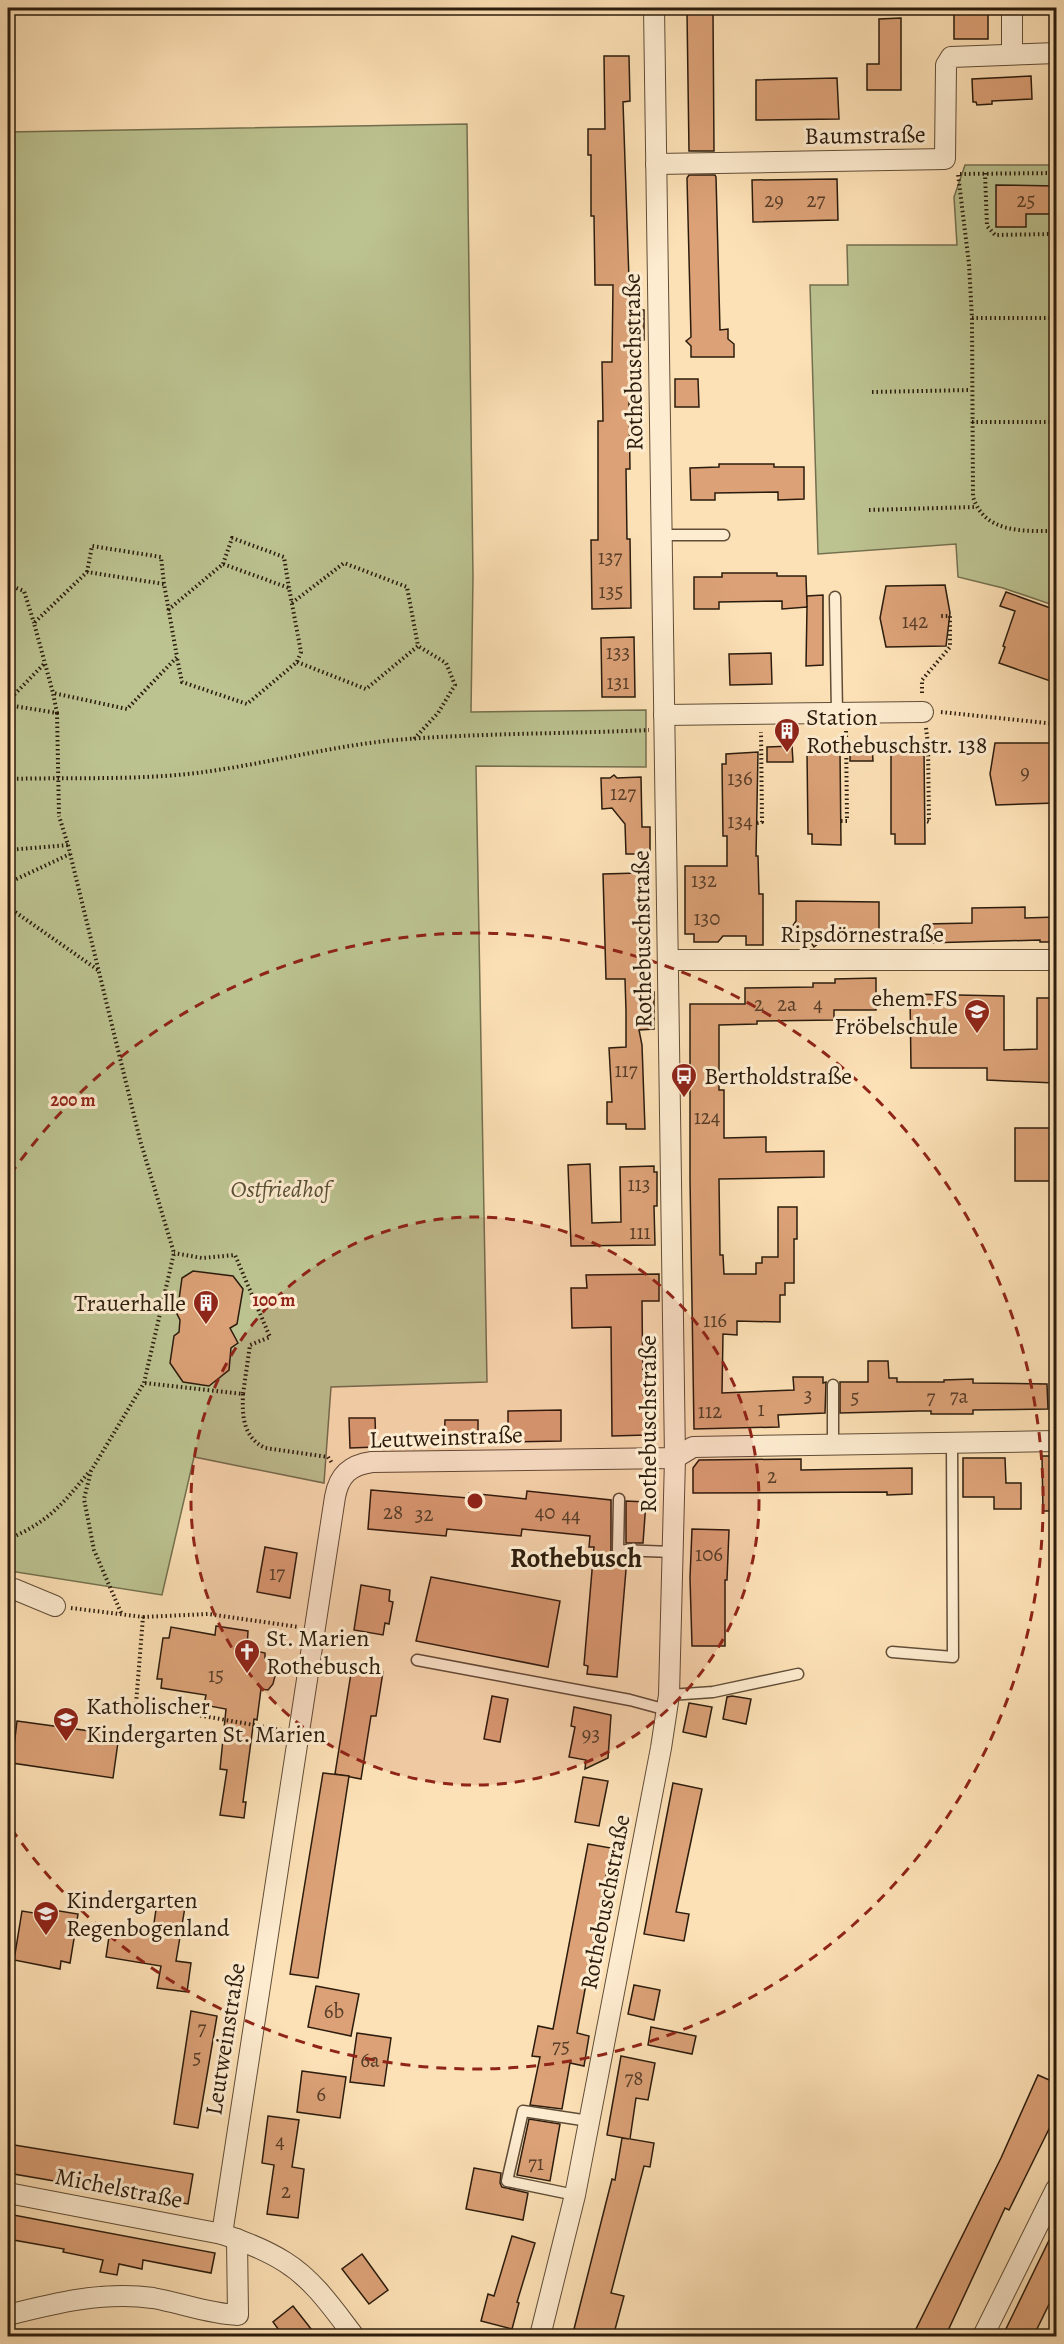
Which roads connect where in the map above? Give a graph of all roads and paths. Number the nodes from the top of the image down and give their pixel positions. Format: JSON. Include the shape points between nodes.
{"nodes":[{"id":1,"x":654,"y":8,"type":"edge"},
{"id":2,"x":1012,"y":8,"type":"edge"},
{"id":3,"x":1056,"y":53,"type":"edge"},
{"id":4,"x":1012,"y":54,"type":"junction"},
{"id":5,"x":656,"y":164,"type":"junction"},
{"id":6,"x":985,"y":173,"type":"junction"},
{"id":7,"x":1056,"y":173,"type":"edge"},
{"id":8,"x":1056,"y":231,"type":"edge"},
{"id":9,"x":972,"y":318,"type":"junction"},
{"id":10,"x":1056,"y":318,"type":"edge"},
{"id":11,"x":972,"y":390,"type":"junction"},
{"id":12,"x":872,"y":392,"type":"dead end"},
{"id":13,"x":972,"y":422,"type":"junction"},
{"id":14,"x":1056,"y":422,"type":"edge"},
{"id":15,"x":976,"y":507,"type":"junction"},
{"id":16,"x":869,"y":510,"type":"dead end"},
{"id":17,"x":1056,"y":531,"type":"edge"},
{"id":18,"x":661,"y":535,"type":"junction"},
{"id":19,"x":724,"y":535,"type":"dead end"},
{"id":20,"x":223,"y":564,"type":"junction"},
{"id":21,"x":87,"y":572,"type":"junction"},
{"id":22,"x":164,"y":584,"type":"junction"},
{"id":23,"x":8,"y":585,"type":"edge"},
{"id":24,"x":289,"y":588,"type":"junction"},
{"id":25,"x":835,"y":597,"type":"dead end"},
{"id":26,"x":292,"y":603,"type":"junction"},
{"id":27,"x":168,"y":610,"type":"junction"},
{"id":28,"x":940,"y":616,"type":"dead end"},
{"id":29,"x":34,"y":623,"type":"junction"},
{"id":30,"x":418,"y":646,"type":"junction"},
{"id":31,"x":177,"y":657,"type":"junction"},
{"id":32,"x":297,"y":662,"type":"junction"},
{"id":33,"x":44,"y":664,"type":"junction"},
{"id":34,"x":53,"y":693,"type":"junction"},
{"id":35,"x":8,"y":703,"type":"edge"},
{"id":36,"x":923,"y":712,"type":"junction"},
{"id":37,"x":57,"y":713,"type":"junction"},
{"id":38,"x":841,"y":713,"type":"junction"},
{"id":39,"x":761,"y":714,"type":"junction"},
{"id":40,"x":664,"y":722,"type":"junction"},
{"id":41,"x":1056,"y":724,"type":"edge"},
{"id":42,"x":414,"y":739,"type":"junction"},
{"id":43,"x":1050,"y":778,"type":"dead end"},
{"id":44,"x":8,"y":779,"type":"edge"},
{"id":45,"x":1056,"y":779,"type":"edge"},
{"id":46,"x":842,"y":821,"type":"dead end"},
{"id":47,"x":926,"y":821,"type":"dead end"},
{"id":48,"x":757,"y":823,"type":"dead end"},
{"id":49,"x":68,"y":846,"type":"junction"},
{"id":50,"x":8,"y":850,"type":"edge"},
{"id":51,"x":70,"y":854,"type":"junction"},
{"id":52,"x":8,"y":883,"type":"edge"},
{"id":53,"x":8,"y":907,"type":"edge"},
{"id":54,"x":668,"y":960,"type":"junction"},
{"id":55,"x":1056,"y":960,"type":"edge"},
{"id":56,"x":98,"y":970,"type":"junction"},
{"id":57,"x":174,"y":1253,"type":"junction"},
{"id":58,"x":144,"y":1383,"type":"junction"},
{"id":59,"x":833,"y":1385,"type":"dead end"},
{"id":60,"x":243,"y":1394,"type":"junction"},
{"id":61,"x":1056,"y":1441,"type":"edge"},
{"id":62,"x":952,"y":1443,"type":"junction"},
{"id":63,"x":833,"y":1445,"type":"junction"},
{"id":64,"x":675,"y":1458,"type":"junction"},
{"id":65,"x":91,"y":1471,"type":"junction"},
{"id":66,"x":342,"y":1476,"type":"junction"},
{"id":67,"x":619,"y":1499,"type":"dead end"},
{"id":68,"x":8,"y":1539,"type":"edge"},
{"id":69,"x":673,"y":1552,"type":"junction"},
{"id":70,"x":8,"y":1592,"type":"edge"},
{"id":71,"x":55,"y":1606,"type":"joint"},
{"id":72,"x":122,"y":1615,"type":"junction"},
{"id":73,"x":143,"y":1617,"type":"junction"},
{"id":74,"x":314,"y":1629,"type":"junction"},
{"id":75,"x":892,"y":1652,"type":"dead end"},
{"id":76,"x":417,"y":1660,"type":"dead end"},
{"id":77,"x":798,"y":1674,"type":"dead end"},
{"id":78,"x":668,"y":1702,"type":"junction"},
{"id":79,"x":297,"y":1734,"type":"junction"},
{"id":80,"x":589,"y":2121,"type":"junction"},
{"id":81,"x":1056,"y":2189,"type":"edge"},
{"id":82,"x":8,"y":2193,"type":"edge"},
{"id":83,"x":575,"y":2195,"type":"junction"},
{"id":84,"x":229,"y":2236,"type":"junction"},
{"id":85,"x":8,"y":2315,"type":"edge"},
{"id":86,"x":354,"y":2337,"type":"edge"},
{"id":87,"x":540,"y":2337,"type":"edge"},
{"id":88,"x":983,"y":2337,"type":"edge"}],
"edges":[{"from":1,"to":5,"type":"street","name":"Rothebuschstraße"},
{"from":2,"to":4,"type":"street"},
{"from":3,"to":4,"type":"street","name":"Baumstraße"},
{"from":4,"to":5,"type":"street","name":"Baumstraße","via":[[955,55],[949,59],[945,159]]},
{"from":5,"to":18,"type":"street","name":"Rothebuschstraße"},
{"from":6,"to":7,"type":"path"},
{"from":6,"to":8,"type":"path","via":[[987,226],[995,235]]},
{"from":6,"to":9,"type":"path","via":[[957,174]]},
{"from":9,"to":10,"type":"path"},
{"from":9,"to":11,"type":"path"},
{"from":11,"to":12,"type":"path"},
{"from":11,"to":13,"type":"path"},
{"from":13,"to":14,"type":"path"},
{"from":13,"to":15,"type":"path"},
{"from":15,"to":16,"type":"path"},
{"from":15,"to":17,"type":"path","via":[[1003,528]]},
{"from":18,"to":19,"type":"lane"},
{"from":18,"to":40,"type":"street","name":"Rothebuschstraße"},
{"from":20,"to":24,"type":"path"},
{"from":20,"to":24,"type":"path","via":[[231,538],[284,557]]},
{"from":20,"to":27,"type":"path"},
{"from":21,"to":22,"type":"path"},
{"from":21,"to":22,"type":"path","via":[[92,546],[150,555],[161,557]]},
{"from":21,"to":29,"type":"path"},
{"from":22,"to":27,"type":"path"},
{"from":23,"to":29,"type":"path","via":[[24,591]]},
{"from":24,"to":26,"type":"path"},
{"from":25,"to":38,"type":"lane"},
{"from":26,"to":30,"type":"path","via":[[344,563],[407,586]]},
{"from":26,"to":32,"type":"path","via":[[301,652]]},
{"from":27,"to":31,"type":"path"},
{"from":28,"to":36,"type":"path","via":[[950,616],[950,646],[922,680]]},
{"from":29,"to":33,"type":"path"},
{"from":30,"to":32,"type":"path","via":[[366,689]]},
{"from":30,"to":42,"type":"path","via":[[446,663],[455,685],[438,713]]},
{"from":31,"to":32,"type":"path","via":[[182,681],[246,704]]},
{"from":31,"to":34,"type":"path","via":[[128,709]]},
{"from":33,"to":34,"type":"path"},
{"from":33,"to":35,"type":"path"},
{"from":34,"to":37,"type":"path"},
{"from":35,"to":37,"type":"path"},
{"from":36,"to":38,"type":"street"},
{"from":36,"to":41,"type":"path"},
{"from":36,"to":47,"type":"path","via":[[928,744],[929,822]]},
{"from":37,"to":49,"type":"path","bridge":true,"via":[[59,816]]},
{"from":38,"to":39,"type":"street"},
{"from":38,"to":46,"type":"path","via":[[848,822]]},
{"from":39,"to":40,"type":"street"},
{"from":39,"to":48,"type":"path","via":[[762,822]]},
{"from":40,"to":42,"type":"path"},
{"from":40,"to":54,"type":"street","name":"Rothebuschstraße"},
{"from":42,"to":44,"type":"path","via":[[178,775]]},
{"from":43,"to":45,"type":"path"},
{"from":49,"to":50,"type":"path"},
{"from":49,"to":51,"type":"path"},
{"from":51,"to":52,"type":"path"},
{"from":51,"to":56,"type":"path"},
{"from":53,"to":56,"type":"path"},
{"from":54,"to":55,"type":"street","name":"Ripsdörnestraße"},
{"from":54,"to":64,"type":"street","name":"Rothebuschstraße"},
{"from":56,"to":57,"type":"path","via":[[140,1140]]},
{"from":57,"to":58,"type":"path"},
{"from":57,"to":60,"type":"path","via":[[202,1258],[235,1255],[270,1337],[250,1345]]},
{"from":58,"to":60,"type":"path"},
{"from":58,"to":65,"type":"path"},
{"from":59,"to":63,"type":"lane"},
{"from":60,"to":66,"type":"path","via":[[242,1415],[249,1435],[258,1444],[328,1457]]},
{"from":61,"to":62,"type":"street"},
{"from":62,"to":63,"type":"street"},
{"from":62,"to":75,"type":"lane","via":[[953,1657]]},
{"from":63,"to":64,"type":"street","via":[[693,1447]]},
{"from":64,"to":66,"type":"street","name":"Leutweinstraße","via":[[372,1462],[356,1466]]},
{"from":64,"to":69,"type":"street","name":"Rothebuschstraße"},
{"from":65,"to":68,"type":"path","via":[[60,1508],[32,1529]]},
{"from":65,"to":72,"type":"path","via":[[84,1499],[94,1550]]},
{"from":66,"to":74,"type":"street","name":"Leutweinstraße","via":[[335,1497]]},
{"from":67,"to":69,"type":"lane","via":[[618,1550]]},
{"from":69,"to":78,"type":"street","name":"Rothebuschstraße"},
{"from":70,"to":71,"type":"street","via":[[14,1588]]},
{"from":71,"to":72,"type":"path"},
{"from":72,"to":73,"type":"path"},
{"from":73,"to":74,"type":"path","via":[[208,1614]]},
{"from":73,"to":79,"type":"path","via":[[136,1704]]},
{"from":74,"to":79,"type":"street","name":"Leutweinstraße"},
{"from":76,"to":78,"type":"lane","via":[[630,1700]]},
{"from":77,"to":78,"type":"lane"},
{"from":78,"to":80,"type":"street","name":"Rothebuschstraße"},
{"from":79,"to":84,"type":"street","name":"Leutweinstraße"},
{"from":80,"to":83,"type":"street","name":"Rothebuschstraße"},
{"from":80,"to":83,"type":"lane","via":[[524,2110],[507,2181]]},
{"from":81,"to":88,"type":"street"},
{"from":82,"to":84,"type":"street","name":"Michelstraße"},
{"from":83,"to":87,"type":"street","name":"Rothebuschstraße"},
{"from":84,"to":85,"type":"street","name":"Leutweinstraße","via":[[238,2315],[126,2295],[85,2298]]},
{"from":84,"to":86,"type":"street","name":"Michelstraße","via":[[294,2268],[324,2297]]}]}
